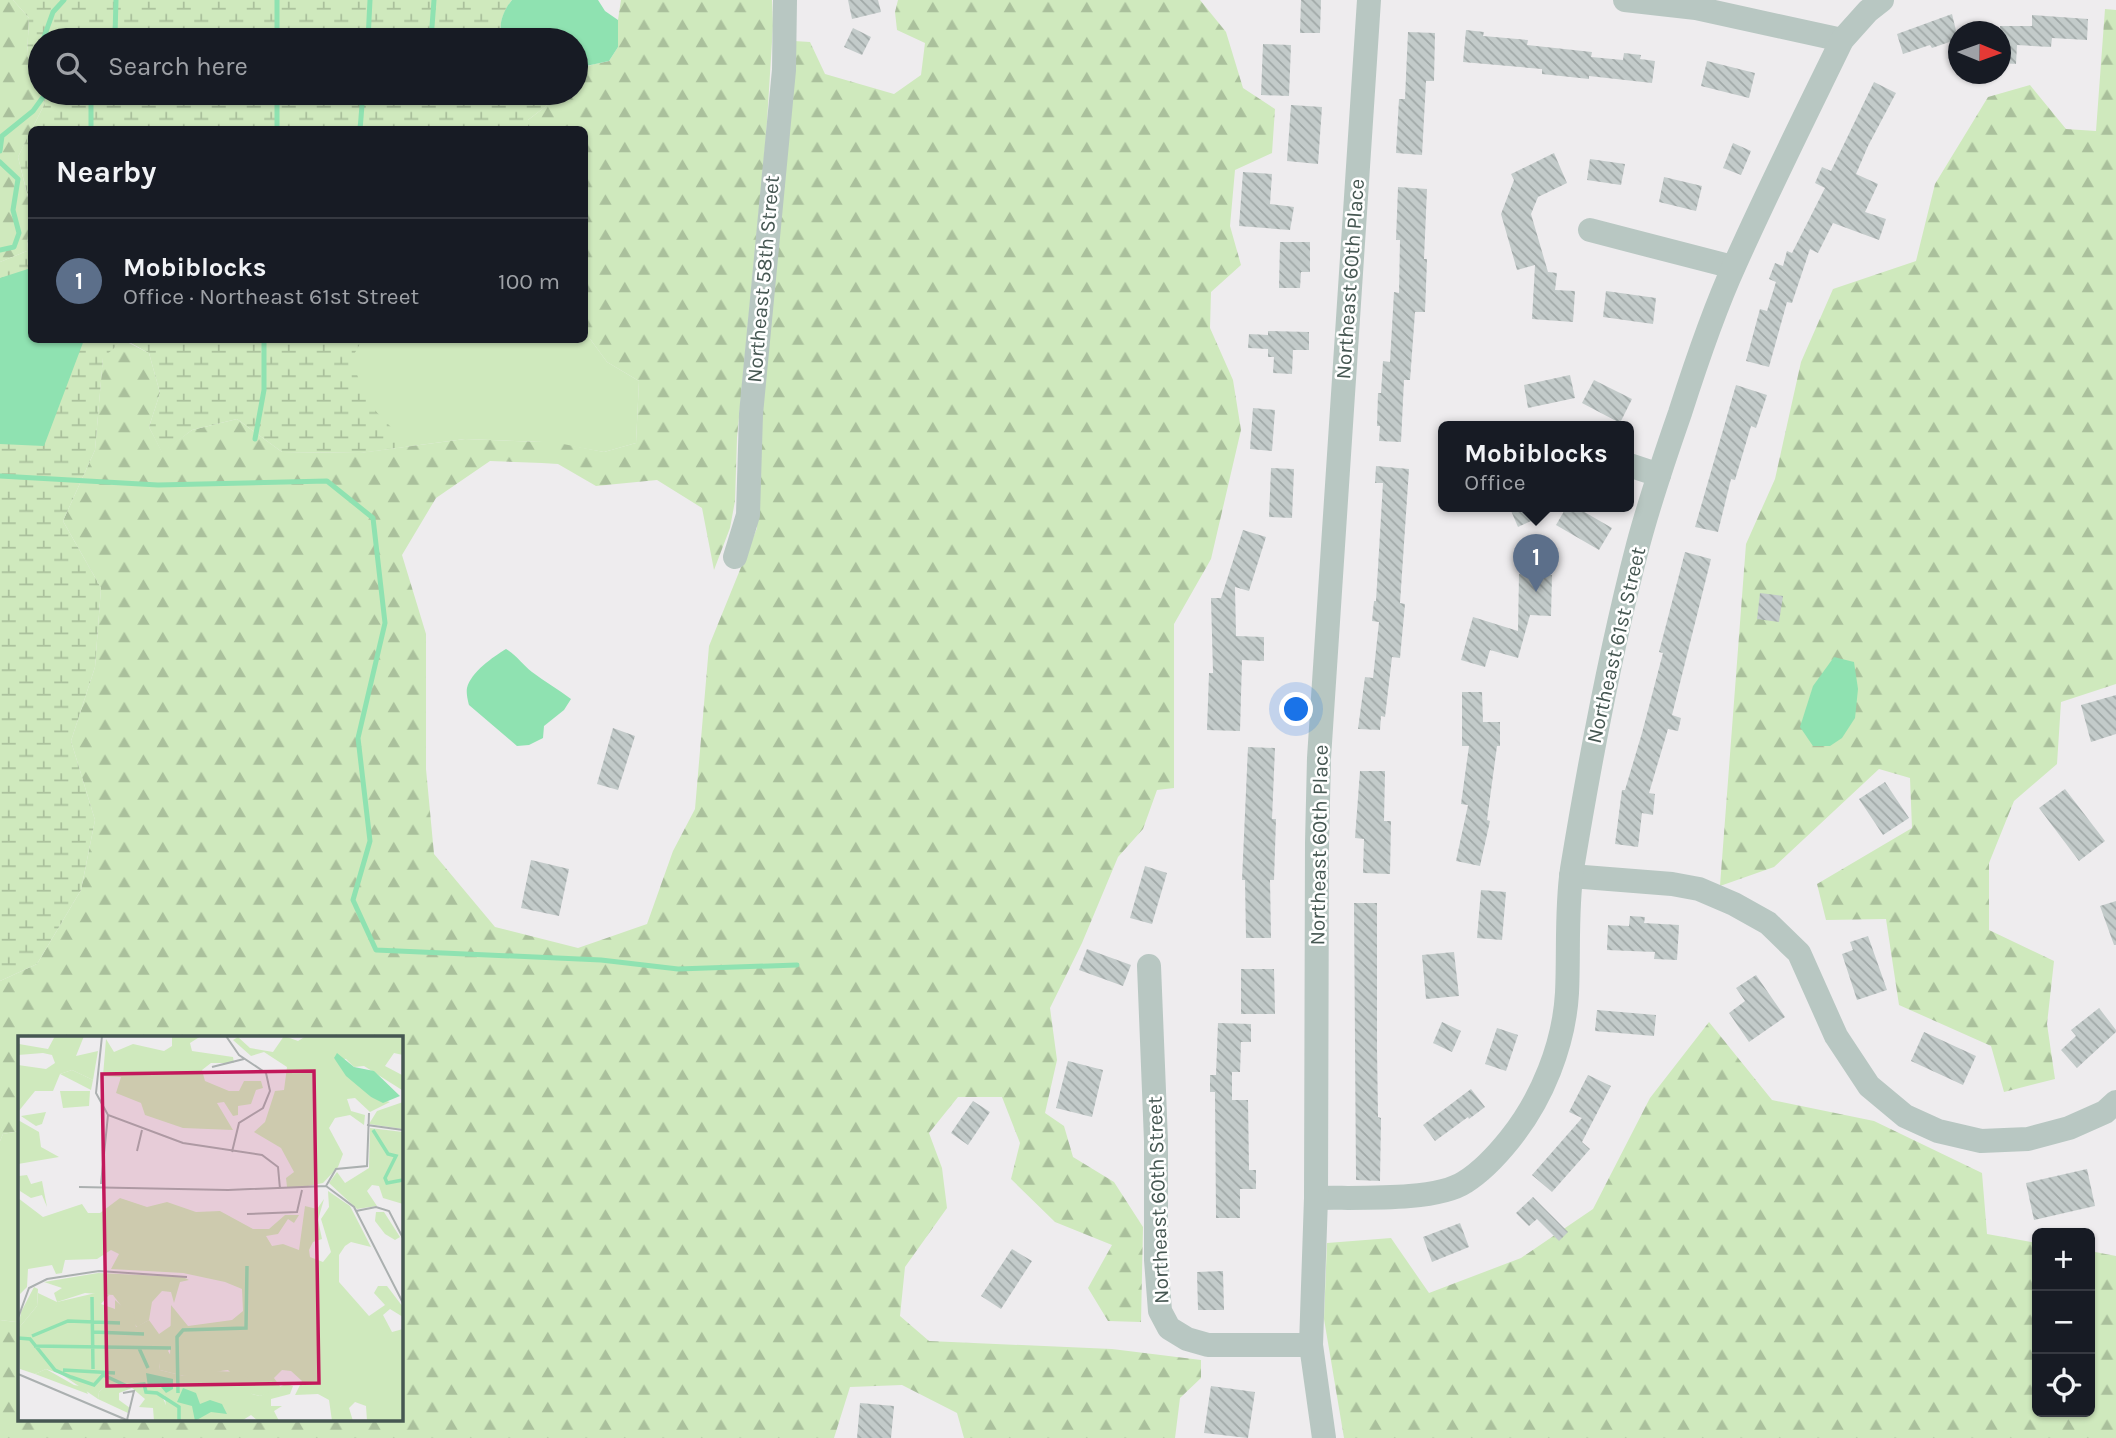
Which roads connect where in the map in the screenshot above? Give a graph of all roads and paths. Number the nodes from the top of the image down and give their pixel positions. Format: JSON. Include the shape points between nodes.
{"nodes":[{"id":1,"x":785,"y":0,"type":"edge"},
{"id":2,"x":1368,"y":0,"type":"edge"},
{"id":3,"x":1625,"y":0,"type":"edge"},
{"id":4,"x":1882,"y":0,"type":"edge"},
{"id":5,"x":1842,"y":40,"type":"junction"},
{"id":6,"x":1590,"y":230,"type":"dead end"},
{"id":7,"x":1734,"y":267,"type":"junction"},
{"id":8,"x":1634,"y":468,"type":"edge"},
{"id":9,"x":1659,"y":475,"type":"junction"},
{"id":10,"x":735,"y":557,"type":"dead end"},
{"id":11,"x":1571,"y":876,"type":"junction"},
{"id":12,"x":1149,"y":966,"type":"dead end"},
{"id":13,"x":2116,"y":1102,"type":"edge"},
{"id":14,"x":1316,"y":1198,"type":"junction"},
{"id":15,"x":1311,"y":1345,"type":"junction"},
{"id":16,"x":1324,"y":1438,"type":"edge"}],
"edges":[{"from":1,"to":10,"type":"street","name":"Northeast 58th Street","via":[[784,70],[751,414],[748,514]]},
{"from":2,"to":14,"type":"street","name":"Northeast 60th Place","via":[[1319,758]]},
{"from":3,"to":5,"type":"street","via":[[1696,8]]},
{"from":4,"to":5,"type":"street","name":"Northeast 61st Street"},
{"from":5,"to":7,"type":"street","name":"Northeast 61st Street"},
{"from":6,"to":7,"type":"street"},
{"from":7,"to":9,"type":"street","name":"Northeast 61st Street"},
{"from":8,"to":9,"type":"street"},
{"from":9,"to":11,"type":"street","name":"Northeast 61st Street","via":[[1609,668]]},
{"from":11,"to":13,"type":"street","via":[[1699,890],[1768,923],[1799,953],[1836,1036],[1869,1086],[1905,1116],[1938,1131],[1981,1140],[2028,1139],[2069,1128]]},
{"from":11,"to":14,"type":"street","name":"Northeast 61st Street","via":[[1567,998],[1560,1033],[1548,1075],[1509,1141],[1466,1182],[1450,1190],[1430,1195]]},
{"from":12,"to":15,"type":"street","name":"Northeast 60th Street","via":[[1160,1311],[1169,1328],[1208,1345]]},
{"from":14,"to":15,"type":"street","name":"Northeast 60th Place"},
{"from":15,"to":16,"type":"street","name":"Northeast 60th Place"}]}
